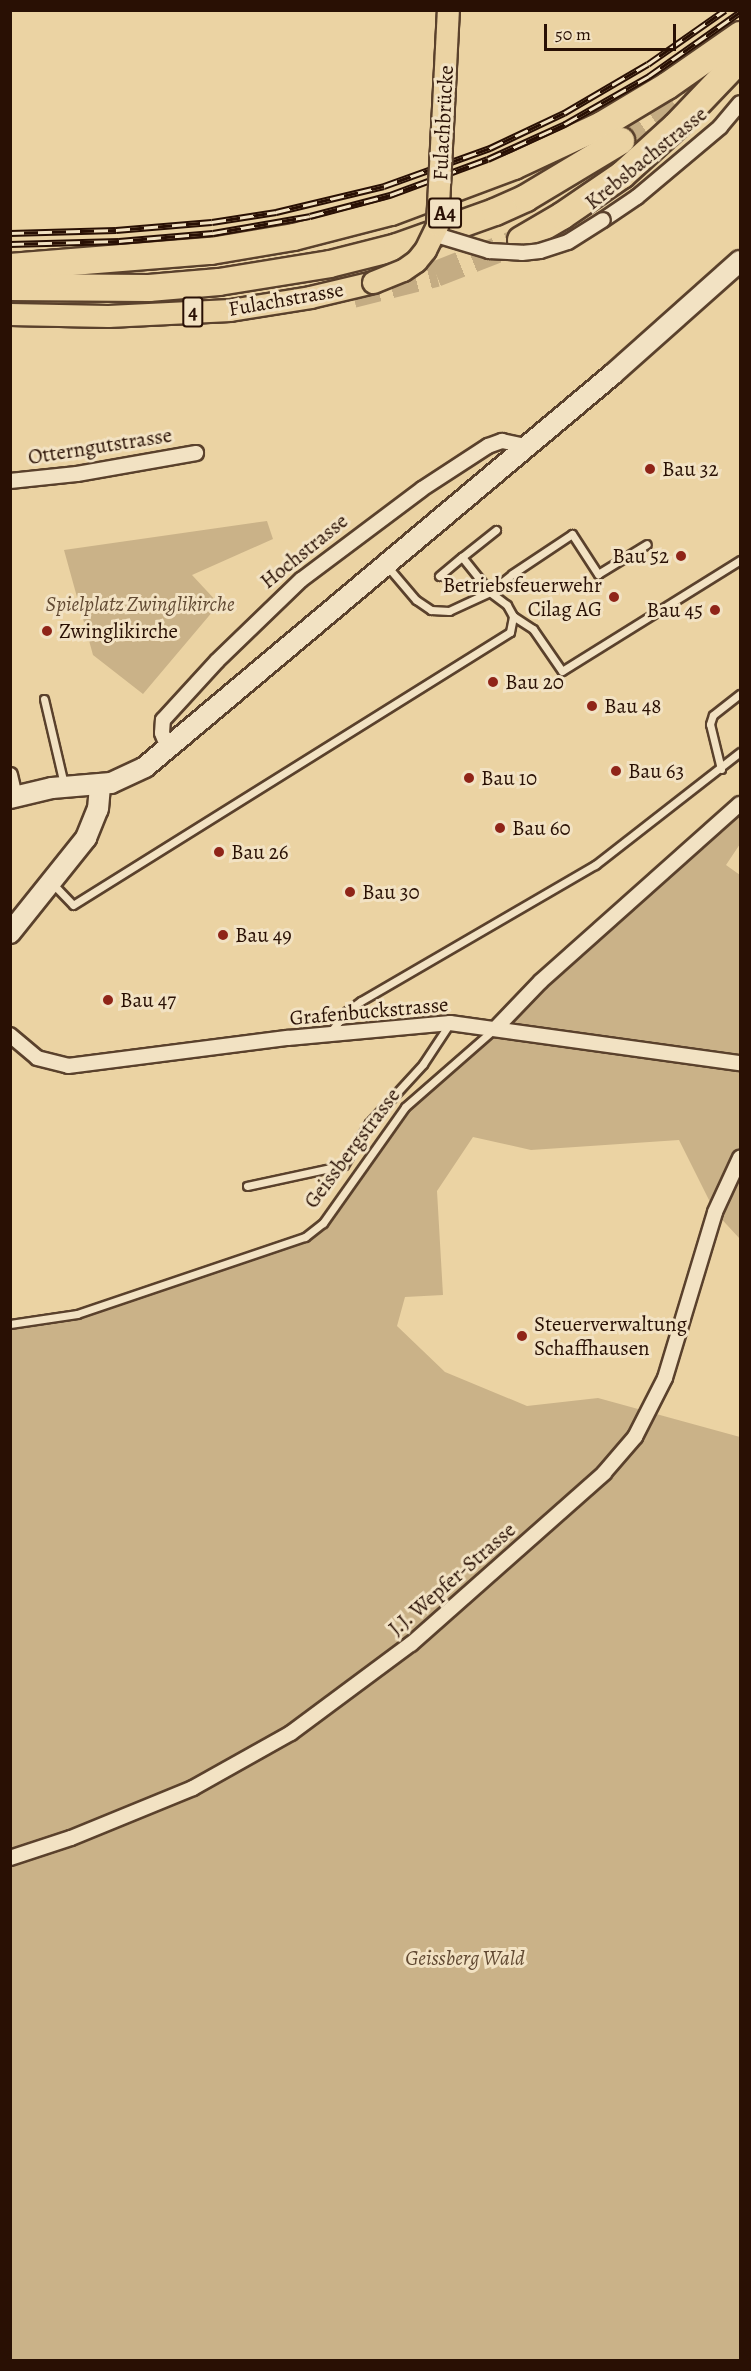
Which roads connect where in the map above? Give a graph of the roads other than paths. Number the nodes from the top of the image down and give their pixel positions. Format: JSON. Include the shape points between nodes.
{"nodes":[{"id":1,"x":448,"y":10,"type":"edge"},
{"id":2,"x":741,"y":35,"type":"edge"},
{"id":3,"x":741,"y":59,"type":"edge"},
{"id":4,"x":741,"y":103,"type":"edge"},
{"id":5,"x":434,"y":234,"type":"junction"},
{"id":6,"x":521,"y":240,"type":"tunnel mouth"},
{"id":7,"x":741,"y":261,"type":"edge"},
{"id":8,"x":10,"y":267,"type":"edge"},
{"id":9,"x":10,"y":273,"type":"edge"},
{"id":10,"x":10,"y":287,"type":"edge"},
{"id":11,"x":10,"y":292,"type":"edge"},
{"id":12,"x":168,"y":303,"type":"dead end"},
{"id":13,"x":10,"y":314,"type":"edge"},
{"id":14,"x":525,"y":446,"type":"junction"},
{"id":15,"x":196,"y":453,"type":"dead end"},
{"id":16,"x":10,"y":481,"type":"edge"},
{"id":17,"x":496,"y":530,"type":"dead end"},
{"id":18,"x":647,"y":544,"type":"dead end"},
{"id":19,"x":462,"y":557,"type":"junction"},
{"id":20,"x":741,"y":560,"type":"edge"},
{"id":21,"x":386,"y":565,"type":"junction"},
{"id":22,"x":439,"y":576,"type":"dead end"},
{"id":23,"x":490,"y":592,"type":"junction"},
{"id":24,"x":513,"y":616,"type":"junction"},
{"id":25,"x":741,"y":694,"type":"edge"},
{"id":26,"x":44,"y":699,"type":"dead end"},
{"id":27,"x":168,"y":748,"type":"junction"},
{"id":28,"x":741,"y":752,"type":"edge"},
{"id":29,"x":721,"y":769,"type":"junction"},
{"id":30,"x":10,"y":774,"type":"edge"},
{"id":31,"x":100,"y":785,"type":"junction"},
{"id":32,"x":64,"y":787,"type":"junction"},
{"id":33,"x":13,"y":797,"type":"edge"},
{"id":34,"x":741,"y":804,"type":"edge"},
{"id":35,"x":51,"y":881,"type":"junction"},
{"id":36,"x":10,"y":933,"type":"edge"},
{"id":37,"x":450,"y":1023,"type":"junction"},
{"id":38,"x":495,"y":1029,"type":"junction"},
{"id":39,"x":328,"y":1034,"type":"junction"},
{"id":40,"x":10,"y":1035,"type":"edge"},
{"id":41,"x":741,"y":1063,"type":"edge"},
{"id":42,"x":741,"y":1158,"type":"edge"},
{"id":43,"x":248,"y":1186,"type":"dead end"},
{"id":44,"x":10,"y":1324,"type":"edge"},
{"id":45,"x":10,"y":1858,"type":"edge"}],
"edges":[{"from":1,"to":5,"type":"main road","name":"Fulachbrücke","number":"4","bridge":true,"via":[[440,208]]},
{"from":2,"to":8,"type":"highway","via":[[602,125],[514,166],[391,212],[294,237],[221,250]]},
{"from":3,"to":6,"type":"highway","via":[[622,175]]},
{"from":4,"to":5,"type":"street","name":"Krebsbachstrasse","bridge":true,"via":[[720,128],[637,197],[559,245],[522,253],[489,251]]},
{"from":5,"to":13,"type":"main road","name":"Fulachstrasse","number":"4","bridge":true,"via":[[416,261],[403,270],[373,282],[310,297],[230,310],[108,316]]},
{"from":7,"to":14,"type":"street"},
{"from":9,"to":10,"type":"highway","number":"A4","via":[[190,268],[326,248],[431,218],[621,141],[526,198],[495,212],[397,247],[330,264],[219,282],[148,288]]},
{"from":11,"to":12,"type":"highway"},
{"from":14,"to":21,"type":"street"},
{"from":14,"to":27,"type":"street","name":"Hochstrasse","via":[[502,441],[488,446],[422,489],[301,580],[163,720],[162,733]]},
{"from":15,"to":16,"type":"street","name":"Otterngutstrasse","via":[[77,474]]},
{"from":17,"to":19,"type":"lane"},
{"from":18,"to":23,"type":"lane","via":[[598,574],[572,534]]},
{"from":19,"to":22,"type":"lane"},
{"from":19,"to":23,"type":"lane"},
{"from":20,"to":24,"type":"lane","via":[[562,671],[533,628]]},
{"from":21,"to":23,"type":"lane","via":[[416,600],[431,610],[449,611]]},
{"from":21,"to":27,"type":"street"},
{"from":23,"to":24,"type":"lane","via":[[507,605]]},
{"from":24,"to":35,"type":"lane","via":[[510,632],[73,905]]},
{"from":25,"to":29,"type":"lane","via":[[713,715],[710,724]]},
{"from":26,"to":32,"type":"lane"},
{"from":27,"to":31,"type":"street","via":[[133,774]]},
{"from":28,"to":29,"type":"lane"},
{"from":29,"to":39,"type":"lane","via":[[595,865],[346,1011]]},
{"from":30,"to":33,"type":"street"},
{"from":31,"to":32,"type":"street"},
{"from":31,"to":35,"type":"street","via":[[98,808],[86,837]]},
{"from":32,"to":33,"type":"street"},
{"from":34,"to":38,"type":"street","name":"Geissbergstrasse","via":[[541,981]]},
{"from":35,"to":36,"type":"street"},
{"from":37,"to":38,"type":"street","name":"Grafenbuckstrasse"},
{"from":37,"to":39,"type":"street","name":"Grafenbuckstrasse"},
{"from":37,"to":43,"type":"lane","via":[[423,1064],[369,1123],[344,1165]]},
{"from":38,"to":41,"type":"street","name":"Grafenbuckstrasse"},
{"from":38,"to":44,"type":"lane","name":"Geissbergstrasse","via":[[405,1107],[323,1223],[305,1238],[77,1314]]},
{"from":39,"to":40,"type":"street","name":"Grafenbuckstrasse","via":[[68,1066],[37,1058]]},
{"from":42,"to":45,"type":"street","name":"J.J. Wepfer-Strasse","via":[[715,1212],[665,1378],[635,1437],[604,1473],[411,1644],[291,1733],[193,1788],[71,1838]]}]}
